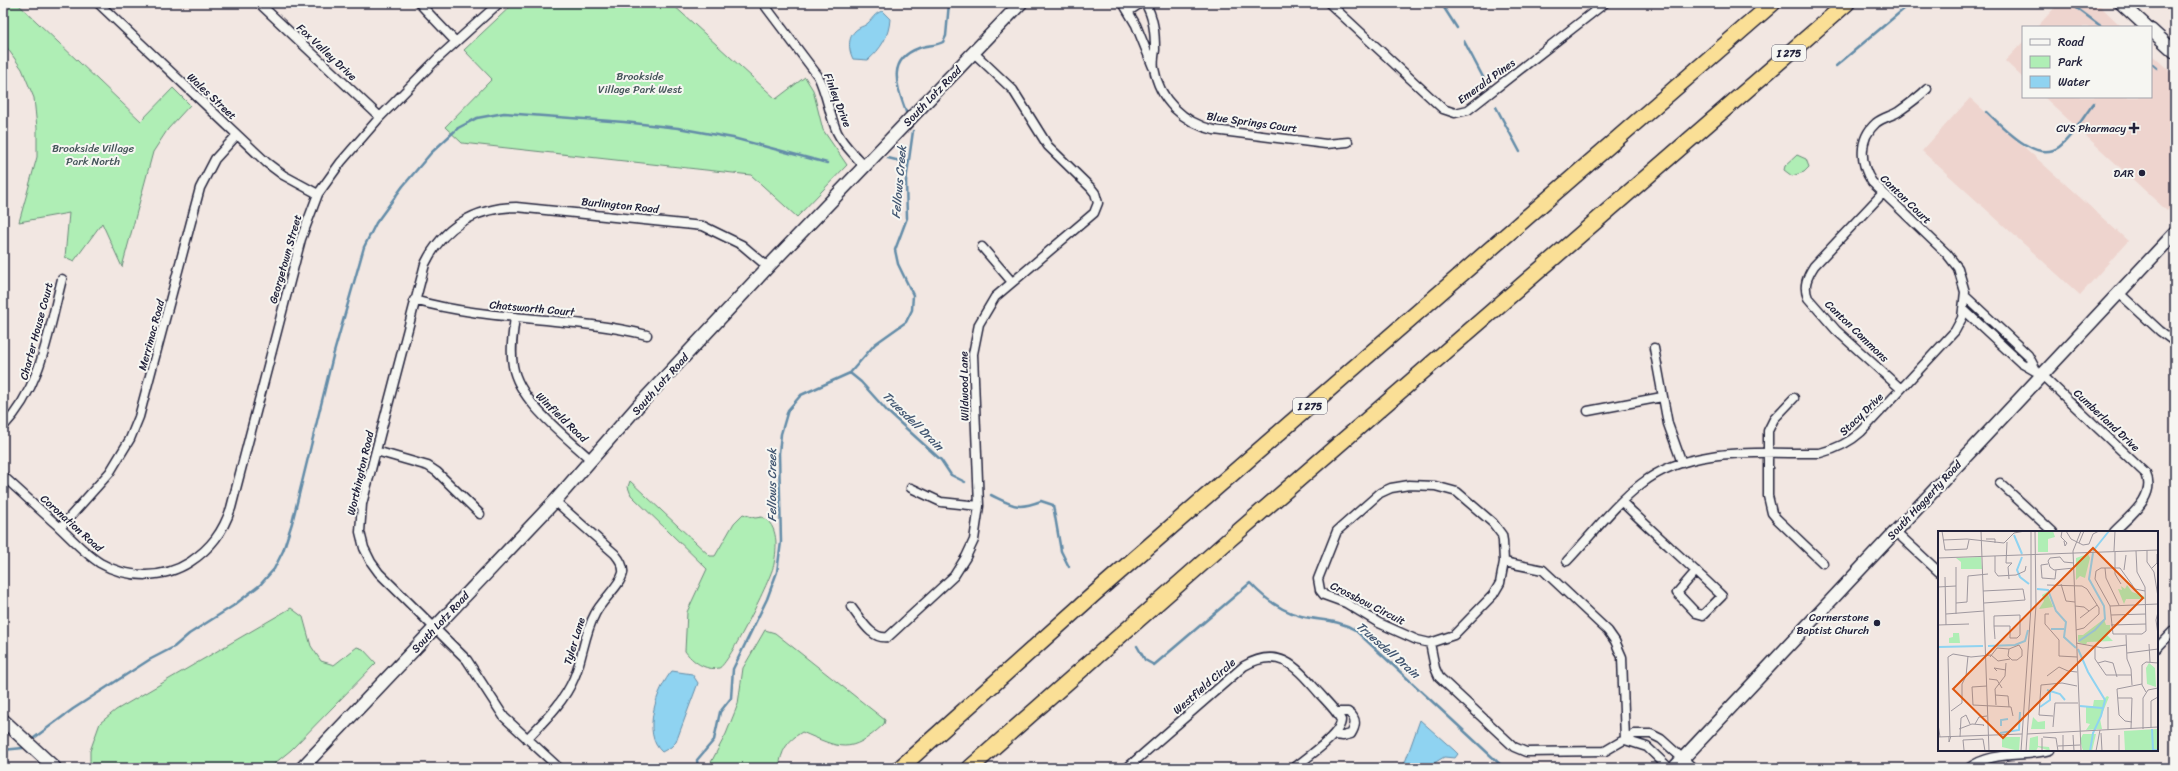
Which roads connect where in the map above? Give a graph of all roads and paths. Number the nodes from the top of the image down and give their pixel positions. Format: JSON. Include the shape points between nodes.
{"nodes":[{"id":1,"x":98,"y":3,"type":"edge"},
{"id":2,"x":259,"y":3,"type":"edge"},
{"id":3,"x":420,"y":3,"type":"edge"},
{"id":4,"x":499,"y":3,"type":"edge"},
{"id":5,"x":763,"y":3,"type":"edge"},
{"id":6,"x":1021,"y":3,"type":"edge"},
{"id":7,"x":1123,"y":3,"type":"edge"},
{"id":8,"x":1141,"y":3,"type":"edge"},
{"id":9,"x":1145,"y":3,"type":"edge"},
{"id":10,"x":1329,"y":3,"type":"edge"},
{"id":11,"x":1605,"y":3,"type":"edge"},
{"id":12,"x":1773,"y":3,"type":"edge"},
{"id":13,"x":1847,"y":3,"type":"edge"},
{"id":14,"x":2122,"y":3,"type":"edge"},
{"id":15,"x":1129,"y":11,"type":"junction"},
{"id":16,"x":2147,"y":26,"type":"edge"},
{"id":17,"x":2152,"y":31,"type":"edge"},
{"id":18,"x":455,"y":41,"type":"junction"},
{"id":19,"x":2175,"y":52,"type":"edge"},
{"id":20,"x":974,"y":53,"type":"junction"},
{"id":21,"x":1153,"y":68,"type":"junction"},
{"id":22,"x":1927,"y":90,"type":"dead end"},
{"id":23,"x":380,"y":118,"type":"junction"},
{"id":24,"x":238,"y":135,"type":"junction"},
{"id":25,"x":1348,"y":142,"type":"dead end"},
{"id":26,"x":864,"y":166,"type":"junction"},
{"id":27,"x":1883,"y":193,"type":"junction"},
{"id":28,"x":318,"y":194,"type":"junction"},
{"id":29,"x":460,"y":221,"type":"joint"},
{"id":30,"x":2175,"y":233,"type":"edge"},
{"id":31,"x":982,"y":247,"type":"dead end"},
{"id":32,"x":768,"y":267,"type":"junction"},
{"id":33,"x":62,"y":279,"type":"dead end"},
{"id":34,"x":1012,"y":282,"type":"junction"},
{"id":35,"x":2120,"y":293,"type":"junction"},
{"id":36,"x":1965,"y":296,"type":"junction"},
{"id":37,"x":414,"y":300,"type":"junction"},
{"id":38,"x":1963,"y":309,"type":"junction"},
{"id":39,"x":515,"y":317,"type":"junction"},
{"id":40,"x":647,"y":335,"type":"dead end"},
{"id":41,"x":2175,"y":342,"type":"edge"},
{"id":42,"x":1654,"y":348,"type":"dead end"},
{"id":43,"x":2039,"y":373,"type":"junction"},
{"id":44,"x":1901,"y":389,"type":"junction"},
{"id":45,"x":1662,"y":397,"type":"junction"},
{"id":46,"x":1794,"y":398,"type":"dead end"},
{"id":47,"x":1588,"y":411,"type":"dead end"},
{"id":48,"x":3,"y":427,"type":"edge"},
{"id":49,"x":376,"y":451,"type":"junction"},
{"id":50,"x":1768,"y":454,"type":"junction"},
{"id":51,"x":592,"y":461,"type":"junction"},
{"id":52,"x":1682,"y":463,"type":"junction"},
{"id":53,"x":3,"y":476,"type":"edge"},
{"id":54,"x":2000,"y":483,"type":"dead end"},
{"id":55,"x":911,"y":488,"type":"dead end"},
{"id":56,"x":554,"y":501,"type":"junction"},
{"id":57,"x":1622,"y":502,"type":"junction"},
{"id":58,"x":979,"y":506,"type":"junction"},
{"id":59,"x":480,"y":514,"type":"dead end"},
{"id":60,"x":60,"y":528,"type":"junction"},
{"id":61,"x":1895,"y":531,"type":"junction"},
{"id":62,"x":2052,"y":531,"type":"edge"},
{"id":63,"x":2115,"y":531,"type":"edge"},
{"id":64,"x":201,"y":555,"type":"joint"},
{"id":65,"x":1567,"y":561,"type":"dead end"},
{"id":66,"x":1504,"y":562,"type":"junction"},
{"id":67,"x":1823,"y":563,"type":"dead end"},
{"id":68,"x":1696,"y":571,"type":"junction"},
{"id":69,"x":1938,"y":571,"type":"edge"},
{"id":70,"x":851,"y":607,"type":"dead end"},
{"id":71,"x":435,"y":627,"type":"junction"},
{"id":72,"x":2175,"y":629,"type":"edge"},
{"id":73,"x":1430,"y":643,"type":"junction"},
{"id":74,"x":2158,"y":647,"type":"edge"},
{"id":75,"x":1336,"y":712,"type":"junction"},
{"id":76,"x":3,"y":720,"type":"edge"},
{"id":77,"x":1651,"y":734,"type":"junction"},
{"id":78,"x":1334,"y":735,"type":"junction"},
{"id":79,"x":528,"y":739,"type":"junction"},
{"id":80,"x":1625,"y":740,"type":"junction"},
{"id":81,"x":1647,"y":747,"type":"junction"},
{"id":82,"x":2046,"y":751,"type":"edge"},
{"id":83,"x":1683,"y":759,"type":"junction"},
{"id":84,"x":55,"y":768,"type":"edge"},
{"id":85,"x":302,"y":768,"type":"edge"},
{"id":86,"x":560,"y":768,"type":"edge"},
{"id":87,"x":900,"y":768,"type":"edge"},
{"id":88,"x":970,"y":768,"type":"edge"},
{"id":89,"x":1127,"y":768,"type":"edge"},
{"id":90,"x":1294,"y":768,"type":"edge"},
{"id":91,"x":1669,"y":768,"type":"edge"},
{"id":92,"x":1674,"y":768,"type":"edge"},
{"id":93,"x":1693,"y":768,"type":"edge"},
{"id":94,"x":1969,"y":768,"type":"edge"}],
"edges":[{"from":1,"to":24,"type":"street","name":"Wales Street"},
{"from":2,"to":23,"type":"street","name":"Fox Valley Drive"},
{"from":3,"to":18,"type":"street"},
{"from":4,"to":18,"type":"street","name":"Georgetown Street"},
{"from":5,"to":26,"type":"street","name":"Finley Drive","via":[[818,76],[838,133]]},
{"from":6,"to":20,"type":"street","name":"South Lotz Road"},
{"from":7,"to":15,"type":"street"},
{"from":8,"to":15,"type":"street"},
{"from":9,"to":21,"type":"street","name":"Blue Springs Court","via":[[1154,32]]},
{"from":10,"to":11,"type":"street","name":"Emerald Pines","via":[[1443,109],[1460,114],[1512,77]]},
{"from":12,"to":87,"type":"highway","number":"I 275","via":[[1100,589]]},
{"from":13,"to":88,"type":"highway","number":"I 275"},
{"from":14,"to":16,"type":"street"},
{"from":15,"to":21,"type":"street"},
{"from":17,"to":19,"type":"street"},
{"from":18,"to":23,"type":"street","name":"Georgetown Street"},
{"from":20,"to":26,"type":"street","name":"South Lotz Road"},
{"from":20,"to":34,"type":"street","name":"Wildwood Lane","via":[[1013,90],[1043,140],[1091,188],[1098,203],[1094,213]]},
{"from":21,"to":25,"type":"street","name":"Blue Springs Court","via":[[1169,103],[1196,124],[1214,130],[1326,144]]},
{"from":22,"to":27,"type":"street","name":"Canton Court","via":[[1876,123],[1866,137],[1863,164],[1872,182]]},
{"from":23,"to":28,"type":"street","name":"Georgetown Street","via":[[341,162]]},
{"from":24,"to":28,"type":"street","name":"Wales Street","via":[[277,171]]},
{"from":24,"to":60,"type":"street","name":"Merrimac Road","via":[[215,159],[200,188],[145,400],[130,438],[103,482]]},
{"from":26,"to":32,"type":"street","name":"South Lotz Road"},
{"from":27,"to":36,"type":"street","name":"Canton Court","via":[[1952,259],[1962,277]]},
{"from":27,"to":44,"type":"street","name":"Canton Commons","via":[[1814,266],[1807,278],[1806,292],[1836,330]]},
{"from":28,"to":64,"type":"street","name":"Georgetown Street","via":[[301,239],[231,508],[222,530]]},
{"from":29,"to":32,"type":"street","name":"Burlington Road","via":[[486,210],[516,207],[691,224],[703,226],[734,240]]},
{"from":29,"to":37,"type":"street","name":"Worthington Road","via":[[442,236],[430,254]]},
{"from":30,"to":35,"type":"street","name":"South Haggerty Road"},
{"from":31,"to":34,"type":"street"},
{"from":32,"to":51,"type":"street","name":"South Lotz Road","via":[[639,406]]},
{"from":33,"to":48,"type":"street","name":"Charter House Court","via":[[35,381],[23,403]]},
{"from":34,"to":58,"type":"street","name":"Wildwood Lane","via":[[990,303],[974,340]]},
{"from":35,"to":41,"type":"street"},
{"from":35,"to":43,"type":"street","name":"South Haggerty Road"},
{"from":36,"to":38,"type":"street","name":"Canton Court"},
{"from":36,"to":43,"type":"street","via":[[2028,356]]},
{"from":37,"to":39,"type":"street","name":"Chatsworth Court","via":[[452,310]]},
{"from":37,"to":49,"type":"street","name":"Worthington Road"},
{"from":38,"to":43,"type":"street","via":[[2021,363]]},
{"from":38,"to":44,"type":"street","name":"Stacy Drive","via":[[1962,318],[1955,331]]},
{"from":39,"to":40,"type":"street","name":"Chatsworth Court","via":[[616,327]]},
{"from":39,"to":51,"type":"street","name":"Winfield Road","via":[[512,359],[514,374],[520,388],[528,400]]},
{"from":42,"to":45,"type":"street"},
{"from":43,"to":61,"type":"street","name":"South Haggerty Road"},
{"from":43,"to":63,"type":"street","name":"Cumberland Drive","via":[[2141,467],[2148,479],[2149,487],[2142,503]]},
{"from":44,"to":50,"type":"street","name":"Stacy Drive","via":[[1860,433],[1842,446],[1820,453]]},
{"from":45,"to":47,"type":"street"},
{"from":45,"to":52,"type":"street","via":[[1671,435]]},
{"from":46,"to":50,"type":"street","via":[[1771,423],[1768,431]]},
{"from":49,"to":59,"type":"street","via":[[428,466],[438,472]]},
{"from":49,"to":71,"type":"street","name":"Worthington Road","via":[[360,514],[360,532],[364,548],[378,573]]},
{"from":50,"to":52,"type":"street","name":"Stacy Drive","via":[[1719,455]]},
{"from":50,"to":67,"type":"street","via":[[1768,496],[1772,512],[1782,525]]},
{"from":51,"to":56,"type":"street","name":"South Lotz Road"},
{"from":52,"to":57,"type":"street","name":"Stacy Drive","via":[[1651,477]]},
{"from":53,"to":60,"type":"street","name":"Coronation Road"},
{"from":54,"to":62,"type":"street"},
{"from":55,"to":58,"type":"street","via":[[941,502]]},
{"from":56,"to":71,"type":"street","name":"South Lotz Road"},
{"from":56,"to":79,"type":"street","name":"Tyler Lane","via":[[615,554],[622,565],[623,573],[593,617],[585,637],[579,665],[568,690]]},
{"from":57,"to":65,"type":"street","name":"Stacy Drive"},
{"from":57,"to":68,"type":"street"},
{"from":58,"to":70,"type":"street","name":"Wildwood Lane","via":[[974,540],[954,576],[892,635],[884,638],[873,634]]},
{"from":60,"to":64,"type":"street","name":"Coronation Road","via":[[100,563],[130,574],[166,572],[184,566]]},
{"from":61,"to":69,"type":"street"},
{"from":61,"to":83,"type":"street","name":"South Haggerty Road"},
{"from":66,"to":73,"type":"street","name":"Crossbow Circuit","via":[[1500,583],[1493,595],[1454,635]]},
{"from":66,"to":73,"type":"street","name":"Crossbow Circuit","via":[[1502,535],[1493,523],[1457,492],[1441,487],[1409,485],[1385,491],[1367,503],[1337,531],[1319,573],[1319,585],[1324,595],[1346,603],[1379,623]]},
{"from":66,"to":80,"type":"street","via":[[1543,570],[1615,640],[1622,657]]},
{"from":68,"to":68,"type":"street","via":[[1722,596],[1703,615],[1696,613],[1677,593]]},
{"from":71,"to":79,"type":"street","name":"Worthington Road","via":[[472,666],[504,717]]},
{"from":71,"to":85,"type":"street","name":"South Lotz Road"},
{"from":72,"to":74,"type":"street"},
{"from":73,"to":80,"type":"street","via":[[1439,678],[1520,750],[1605,750]]},
{"from":75,"to":78,"type":"street","via":[[1341,724]]},
{"from":75,"to":78,"type":"street","name":"Westfield Circle","via":[[1348,712],[1355,719],[1355,724],[1351,734]]},
{"from":75,"to":89,"type":"street","name":"Westfield Circle","via":[[1295,667],[1277,658],[1261,659],[1244,666]]},
{"from":76,"to":84,"type":"street"},
{"from":77,"to":80,"type":"street","via":[[1634,734]]},
{"from":77,"to":81,"type":"street"},
{"from":77,"to":83,"type":"street","via":[[1661,739]]},
{"from":78,"to":90,"type":"street","name":"Westfield Circle"},
{"from":79,"to":86,"type":"street","name":"Worthington Road"},
{"from":80,"to":81,"type":"street"},
{"from":81,"to":91,"type":"street"},
{"from":82,"to":94,"type":"street","via":[[1990,758]]},
{"from":83,"to":92,"type":"street","name":"South Haggerty Road"},
{"from":83,"to":93,"type":"street"}]}
